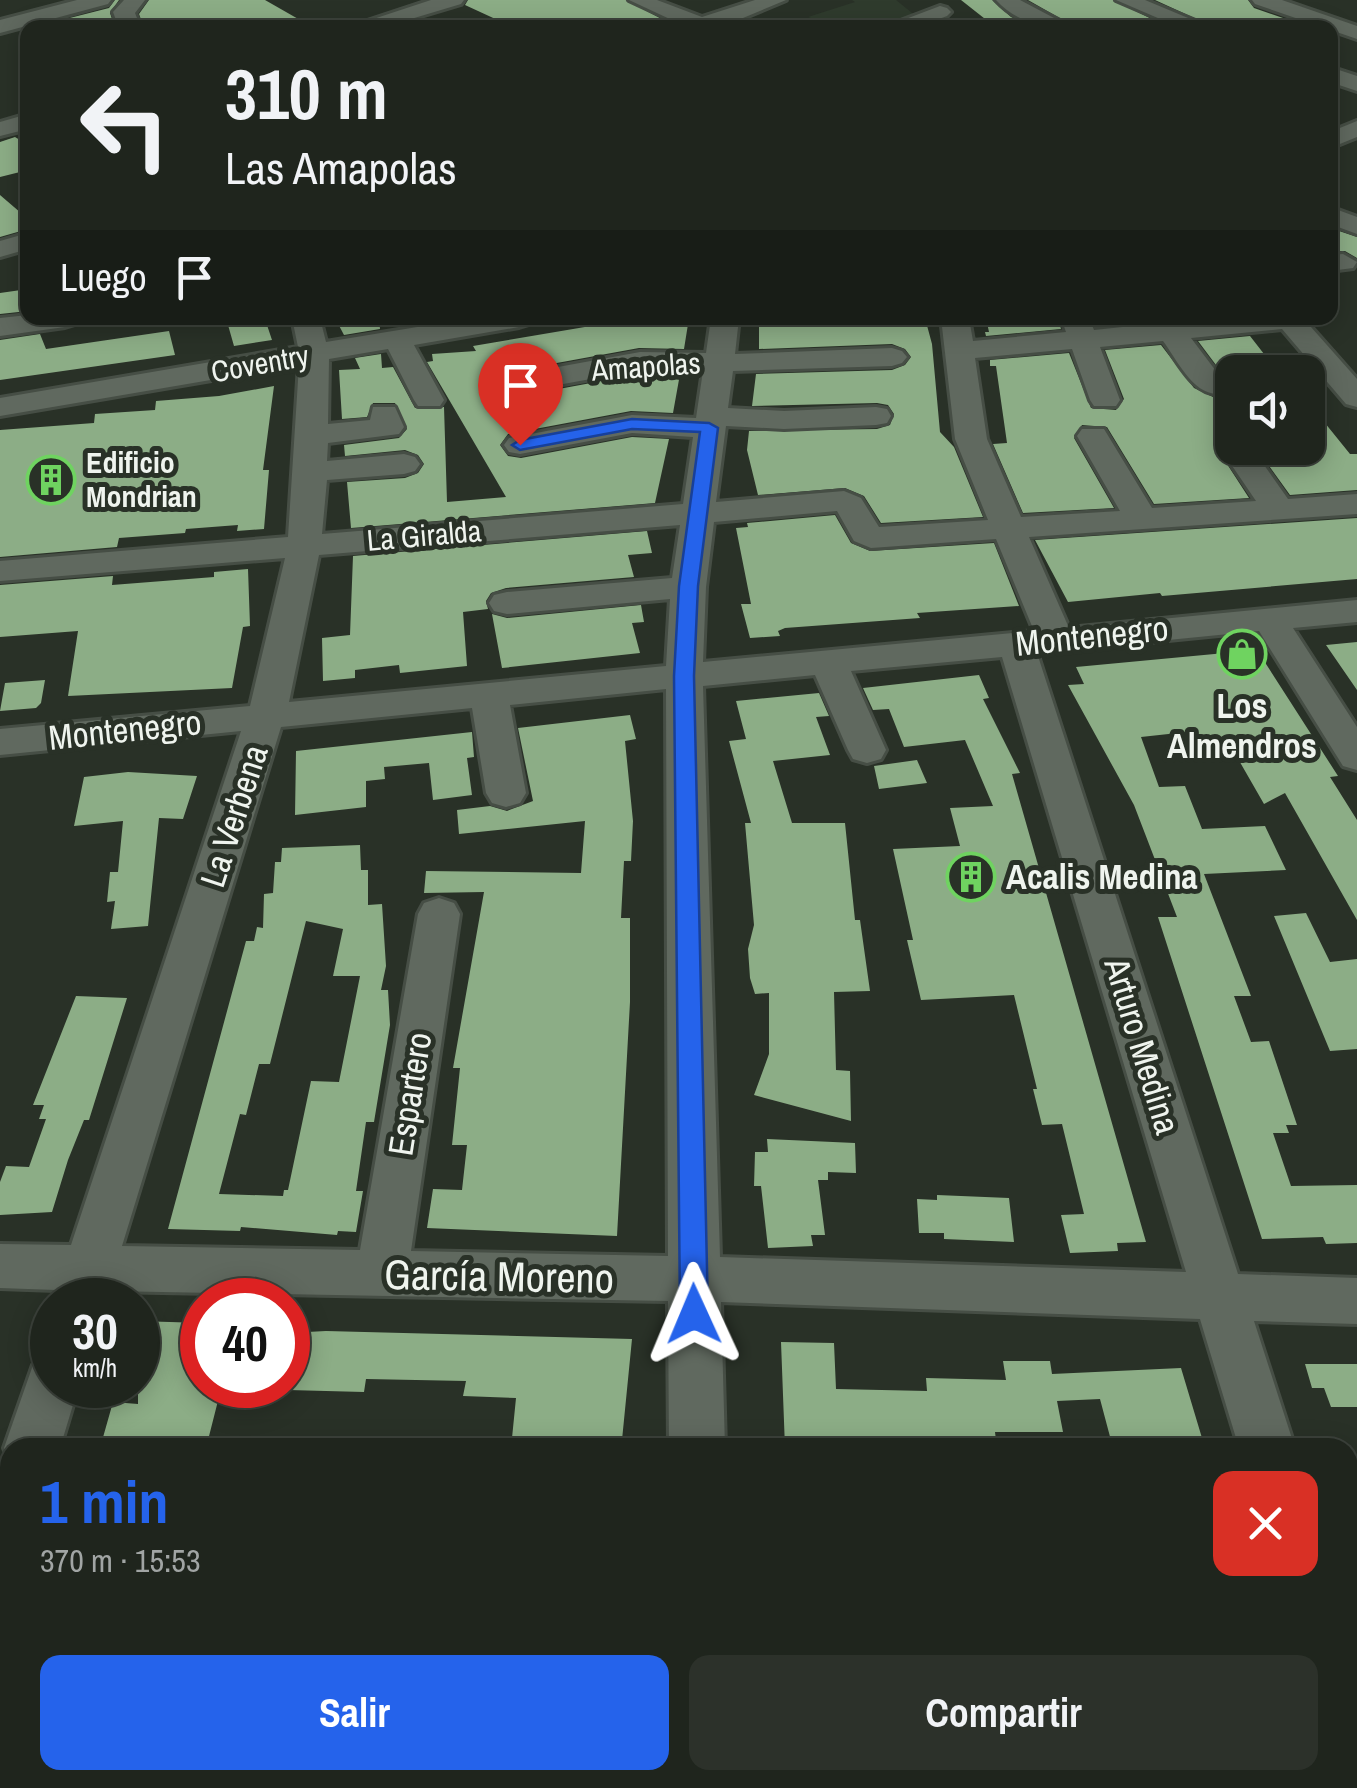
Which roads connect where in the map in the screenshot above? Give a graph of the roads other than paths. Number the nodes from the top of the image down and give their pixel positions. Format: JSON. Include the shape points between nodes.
{"nodes":[{"id":1,"x":102,"y":0,"type":"edge"},
{"id":2,"x":362,"y":0,"type":"edge"},
{"id":3,"x":454,"y":0,"type":"edge"},
{"id":4,"x":640,"y":0,"type":"edge"},
{"id":5,"x":776,"y":0,"type":"edge"},
{"id":6,"x":1006,"y":0,"type":"edge"},
{"id":7,"x":1126,"y":0,"type":"edge"},
{"id":8,"x":1262,"y":0,"type":"edge"},
{"id":9,"x":741,"y":4,"type":"edge"},
{"id":10,"x":385,"y":20,"type":"edge"},
{"id":11,"x":401,"y":20,"type":"edge"},
{"id":12,"x":691,"y":20,"type":"edge"},
{"id":13,"x":716,"y":20,"type":"edge"},
{"id":14,"x":1044,"y":20,"type":"edge"},
{"id":15,"x":1180,"y":20,"type":"edge"},
{"id":16,"x":1320,"y":20,"type":"edge"},
{"id":17,"x":6,"y":21,"type":"edge"},
{"id":18,"x":308,"y":325,"type":"edge"},
{"id":19,"x":478,"y":325,"type":"edge"},
{"id":20,"x":723,"y":325,"type":"edge"},
{"id":21,"x":956,"y":325,"type":"edge"},
{"id":22,"x":1144,"y":325,"type":"edge"},
{"id":23,"x":1167,"y":325,"type":"edge"},
{"id":24,"x":1293,"y":325,"type":"edge"},
{"id":25,"x":1079,"y":328,"type":"edge"},
{"id":26,"x":396,"y":339,"type":"junction"},
{"id":27,"x":1357,"y":348,"type":"edge"},
{"id":28,"x":960,"y":352,"type":"junction"},
{"id":29,"x":314,"y":354,"type":"junction"},
{"id":30,"x":1320,"y":355,"type":"edge"},
{"id":31,"x":892,"y":357,"type":"dead end"},
{"id":32,"x":1325,"y":358,"type":"edge"},
{"id":33,"x":1325,"y":361,"type":"edge"},
{"id":34,"x":719,"y":362,"type":"junction"},
{"id":35,"x":514,"y":384,"type":"dead end"},
{"id":36,"x":1213,"y":387,"type":"dead end"},
{"id":37,"x":1357,"y":398,"type":"edge"},
{"id":38,"x":429,"y":400,"type":"dead end"},
{"id":39,"x":1104,"y":400,"type":"dead end"},
{"id":40,"x":0,"y":407,"type":"edge"},
{"id":41,"x":384,"y":414,"type":"dead end"},
{"id":42,"x":876,"y":416,"type":"dead end"},
{"id":43,"x":710,"y":422,"type":"junction"},
{"id":44,"x":312,"y":435,"type":"junction"},
{"id":45,"x":1093,"y":436,"type":"dead end"},
{"id":46,"x":520,"y":445,"type":"dead end"},
{"id":47,"x":404,"y":464,"type":"dead end"},
{"id":48,"x":1248,"y":465,"type":"edge"},
{"id":49,"x":312,"y":472,"type":"junction"},
{"id":50,"x":1357,"y":504,"type":"edge"},
{"id":51,"x":1278,"y":510,"type":"junction"},
{"id":52,"x":699,"y":513,"type":"junction"},
{"id":53,"x":1142,"y":519,"type":"junction"},
{"id":54,"x":1006,"y":528,"type":"junction"},
{"id":55,"x":304,"y":547,"type":"junction"},
{"id":56,"x":0,"y":572,"type":"edge"},
{"id":57,"x":688,"y":586,"type":"junction"},
{"id":58,"x":507,"y":603,"type":"dead end"},
{"id":59,"x":1357,"y":610,"type":"edge"},
{"id":60,"x":1269,"y":619,"type":"junction"},
{"id":61,"x":1036,"y":642,"type":"junction"},
{"id":62,"x":828,"y":662,"type":"junction"},
{"id":63,"x":684,"y":676,"type":"junction"},
{"id":64,"x":488,"y":695,"type":"junction"},
{"id":65,"x":266,"y":717,"type":"junction"},
{"id":66,"x":0,"y":742,"type":"edge"},
{"id":67,"x":867,"y":750,"type":"dead end"},
{"id":68,"x":1357,"y":756,"type":"edge"},
{"id":69,"x":506,"y":793,"type":"dead end"},
{"id":70,"x":439,"y":914,"type":"dead end"},
{"id":71,"x":0,"y":1266,"type":"edge"},
{"id":72,"x":382,"y":1274,"type":"junction"},
{"id":73,"x":56,"y":1278,"type":"edge"},
{"id":74,"x":86,"y":1278,"type":"edge"},
{"id":75,"x":694,"y":1280,"type":"junction"},
{"id":76,"x":160,"y":1281,"type":"edge"},
{"id":77,"x":1220,"y":1298,"type":"junction"},
{"id":78,"x":1357,"y":1300,"type":"edge"},
{"id":79,"x":44,"y":1408,"type":"edge"},
{"id":80,"x":35,"y":1438,"type":"edge"},
{"id":81,"x":696,"y":1438,"type":"edge"},
{"id":82,"x":1265,"y":1438,"type":"edge"}],
"edges":[{"from":1,"to":17,"type":"street"},
{"from":2,"to":10,"type":"street"},
{"from":3,"to":11,"type":"street"},
{"from":4,"to":12,"type":"street"},
{"from":5,"to":9,"type":"street"},
{"from":6,"to":14,"type":"street"},
{"from":7,"to":15,"type":"street"},
{"from":8,"to":16,"type":"street"},
{"from":9,"to":13,"type":"street"},
{"from":18,"to":29,"type":"street","name":"La Verbena"},
{"from":19,"to":26,"type":"street","name":"Coventry"},
{"from":20,"to":34,"type":"street","name":"Amapolas"},
{"from":21,"to":28,"type":"street","name":"Arturo Medina"},
{"from":22,"to":25,"type":"street"},
{"from":23,"to":36,"type":"street"},
{"from":24,"to":30,"type":"street"},
{"from":25,"to":28,"type":"street"},
{"from":25,"to":39,"type":"street"},
{"from":26,"to":29,"type":"street","name":"Coventry"},
{"from":26,"to":38,"type":"street"},
{"from":27,"to":32,"type":"street"},
{"from":28,"to":54,"type":"street","name":"Arturo Medina","via":[[970,439]]},
{"from":29,"to":40,"type":"street","name":"Coventry"},
{"from":29,"to":44,"type":"street","name":"La Verbena"},
{"from":31,"to":34,"type":"street"},
{"from":33,"to":37,"type":"street"},
{"from":34,"to":35,"type":"street","name":"Amapolas","via":[[640,361]]},
{"from":34,"to":43,"type":"street","name":"Amapolas"},
{"from":41,"to":44,"type":"street","via":[[388,427]]},
{"from":42,"to":43,"type":"street","name":"Amapolas"},
{"from":43,"to":46,"type":"street","via":[[632,424]]},
{"from":43,"to":52,"type":"street","name":"Amapolas"},
{"from":44,"to":49,"type":"street","name":"La Verbena"},
{"from":45,"to":53,"type":"street"},
{"from":47,"to":49,"type":"street"},
{"from":48,"to":51,"type":"street"},
{"from":49,"to":55,"type":"street","name":"La Verbena"},
{"from":50,"to":51,"type":"street","name":"La Giralda"},
{"from":51,"to":53,"type":"street","name":"La Giralda"},
{"from":52,"to":54,"type":"street","name":"La Giralda","via":[[848,491],[870,538]]},
{"from":52,"to":55,"type":"street","name":"La Giralda"},
{"from":52,"to":57,"type":"street","name":"Amapolas"},
{"from":53,"to":54,"type":"street","name":"La Giralda"},
{"from":54,"to":61,"type":"street","name":"Arturo Medina"},
{"from":55,"to":56,"type":"street","name":"La Giralda"},
{"from":55,"to":65,"type":"street","name":"La Verbena"},
{"from":57,"to":58,"type":"street"},
{"from":57,"to":63,"type":"street","name":"Amapolas"},
{"from":59,"to":60,"type":"street","name":"Montenegro"},
{"from":60,"to":61,"type":"street","name":"Montenegro"},
{"from":60,"to":68,"type":"street"},
{"from":61,"to":62,"type":"street","name":"Montenegro"},
{"from":61,"to":77,"type":"street","name":"Arturo Medina"},
{"from":62,"to":63,"type":"street","name":"Montenegro"},
{"from":62,"to":67,"type":"street"},
{"from":63,"to":64,"type":"street","name":"Montenegro"},
{"from":63,"to":75,"type":"street","name":"Amapolas"},
{"from":64,"to":65,"type":"street","name":"Montenegro"},
{"from":64,"to":69,"type":"street"},
{"from":65,"to":66,"type":"street","name":"Montenegro"},
{"from":65,"to":74,"type":"street","name":"La Verbena"},
{"from":70,"to":72,"type":"street","name":"Espartero"},
{"from":71,"to":73,"type":"street","name":"García Moreno"},
{"from":72,"to":75,"type":"street","name":"García Moreno"},
{"from":72,"to":76,"type":"street","name":"García Moreno"},
{"from":75,"to":77,"type":"street","name":"García Moreno"},
{"from":75,"to":81,"type":"street","name":"Amapolas"},
{"from":77,"to":78,"type":"street","name":"García Moreno"},
{"from":77,"to":82,"type":"street","name":"Arturo Medina"},
{"from":79,"to":80,"type":"street"}]}
